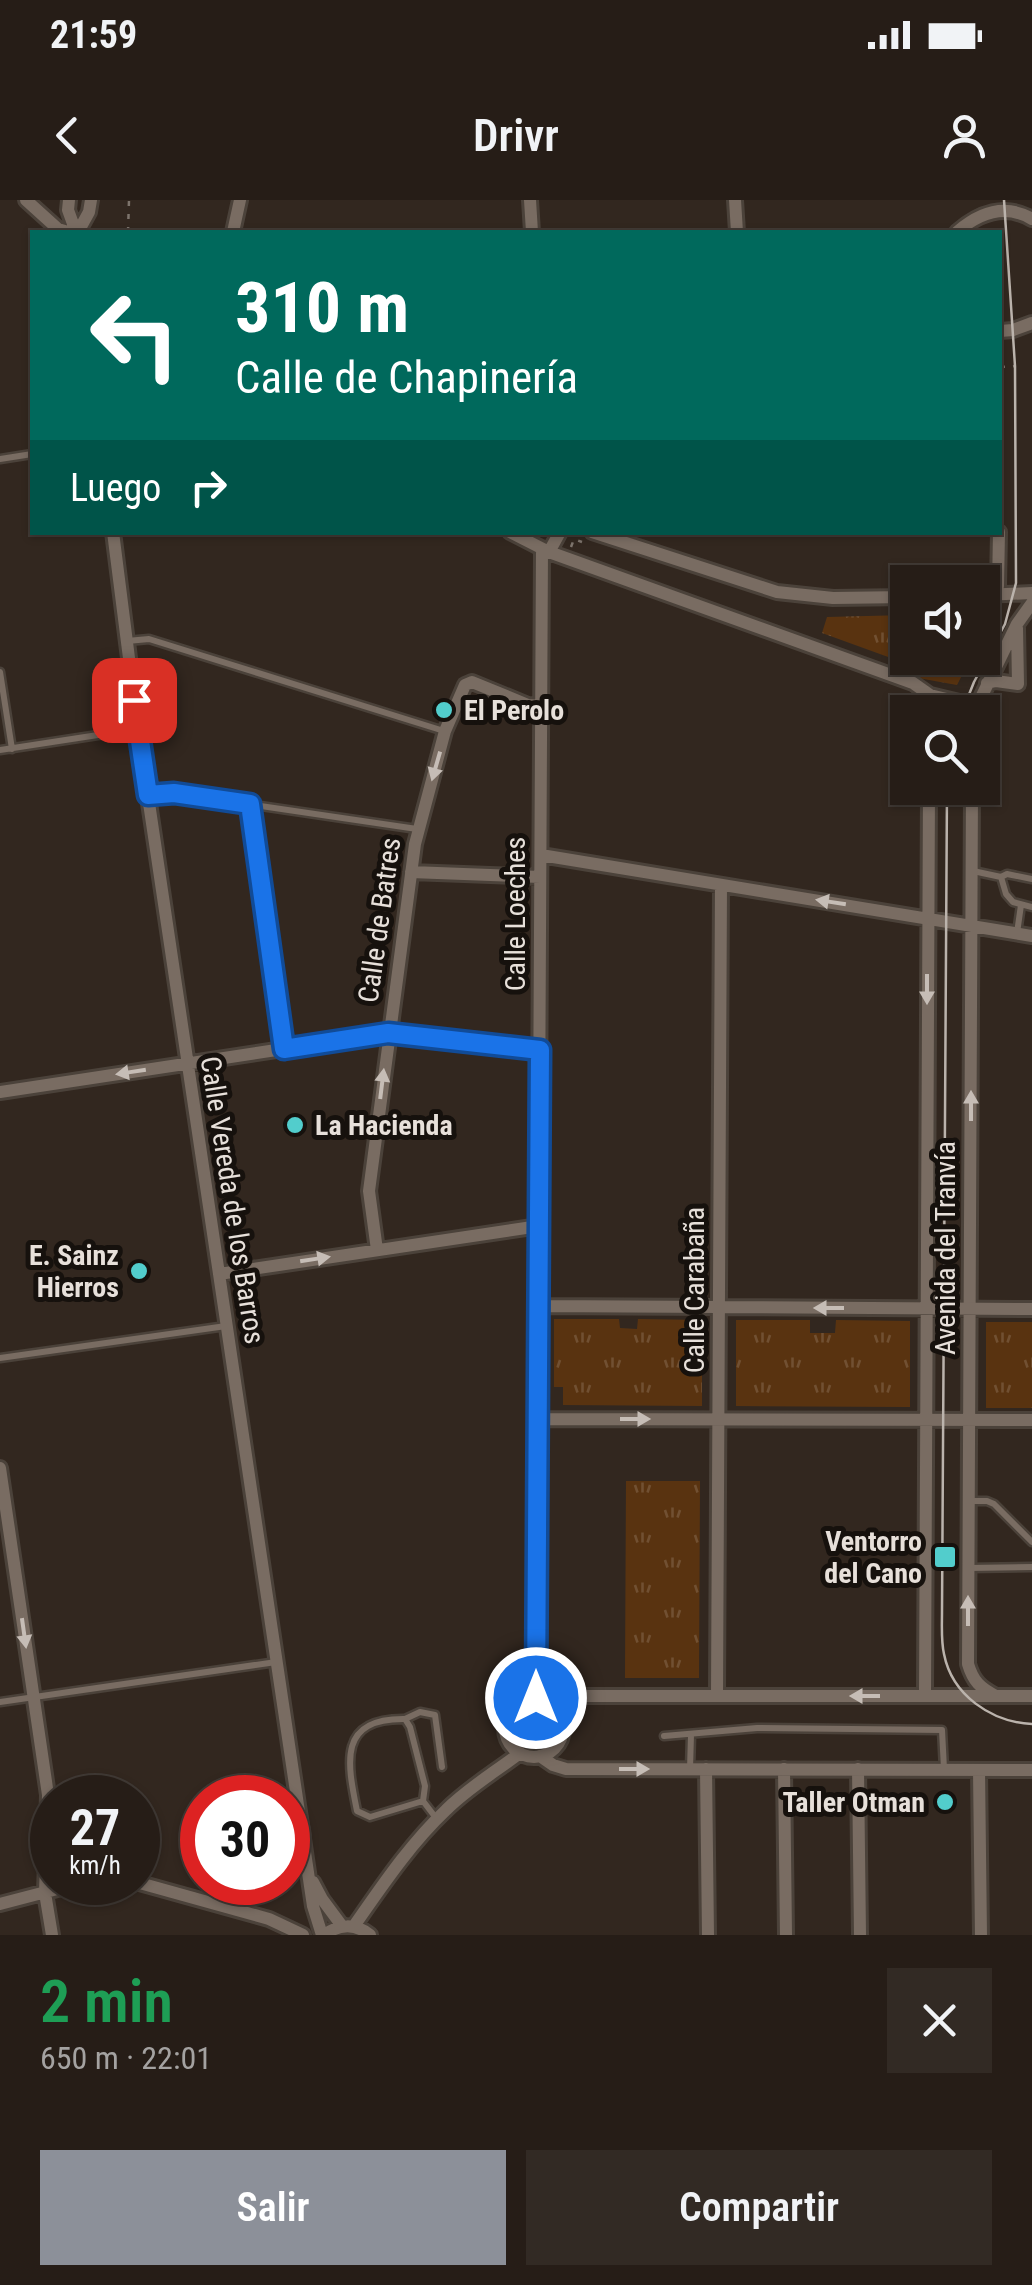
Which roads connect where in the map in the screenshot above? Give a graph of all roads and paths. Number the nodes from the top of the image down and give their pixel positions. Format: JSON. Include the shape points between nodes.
{"nodes":[{"id":1,"x":26,"y":200,"type":"edge"},
{"id":2,"x":69,"y":200,"type":"edge"},
{"id":3,"x":91,"y":200,"type":"edge"},
{"id":4,"x":129,"y":200,"type":"edge"},
{"id":5,"x":240,"y":200,"type":"edge"},
{"id":6,"x":530,"y":200,"type":"edge"},
{"id":7,"x":736,"y":200,"type":"edge"},
{"id":8,"x":1018,"y":200,"type":"edge"},
{"id":9,"x":980,"y":202,"type":"dead end"},
{"id":10,"x":975,"y":217,"type":"junction"},
{"id":11,"x":1029,"y":217,"type":"edge"},
{"id":12,"x":58,"y":230,"type":"edge"},
{"id":13,"x":73,"y":230,"type":"edge"},
{"id":14,"x":76,"y":230,"type":"edge"},
{"id":15,"x":128,"y":230,"type":"edge"},
{"id":16,"x":234,"y":230,"type":"edge"},
{"id":17,"x":532,"y":230,"type":"edge"},
{"id":18,"x":737,"y":230,"type":"edge"},
{"id":19,"x":959,"y":230,"type":"edge"},
{"id":20,"x":1032,"y":323,"type":"edge"},
{"id":21,"x":1002,"y":331,"type":"edge"},
{"id":22,"x":1014,"y":366,"type":"dead end"},
{"id":23,"x":1002,"y":367,"type":"edge"},
{"id":24,"x":30,"y":454,"type":"edge"},
{"id":25,"x":0,"y":459,"type":"edge"},
{"id":26,"x":114,"y":535,"type":"edge"},
{"id":27,"x":516,"y":535,"type":"edge"},
{"id":28,"x":542,"y":535,"type":"edge"},
{"id":29,"x":557,"y":535,"type":"edge"},
{"id":30,"x":588,"y":535,"type":"edge"},
{"id":31,"x":598,"y":535,"type":"edge"},
{"id":32,"x":999,"y":535,"type":"edge"},
{"id":33,"x":542,"y":549,"type":"junction"},
{"id":34,"x":567,"y":558,"type":"junction"},
{"id":35,"x":998,"y":565,"type":"edge"},
{"id":36,"x":1032,"y":592,"type":"edge"},
{"id":37,"x":1000,"y":594,"type":"edge"},
{"id":38,"x":890,"y":597,"type":"edge"},
{"id":39,"x":1032,"y":603,"type":"edge"},
{"id":40,"x":1017,"y":624,"type":"junction"},
{"id":41,"x":127,"y":642,"type":"junction"},
{"id":42,"x":0,"y":672,"type":"edge"},
{"id":43,"x":986,"y":683,"type":"junction"},
{"id":44,"x":1025,"y":686,"type":"edge"},
{"id":45,"x":929,"y":695,"type":"edge"},
{"id":46,"x":981,"y":695,"type":"edge"},
{"id":47,"x":541,"y":706,"type":"junction"},
{"id":48,"x":138,"y":729,"type":"junction"},
{"id":49,"x":446,"y":732,"type":"junction"},
{"id":50,"x":12,"y":748,"type":"junction"},
{"id":51,"x":0,"y":750,"type":"edge"},
{"id":52,"x":148,"y":795,"type":"junction"},
{"id":53,"x":250,"y":804,"type":"junction"},
{"id":54,"x":929,"y":805,"type":"edge"},
{"id":55,"x":972,"y":805,"type":"edge"},
{"id":56,"x":417,"y":829,"type":"junction"},
{"id":57,"x":540,"y":855,"type":"junction"},
{"id":58,"x":972,"y":871,"type":"junction"},
{"id":59,"x":411,"y":872,"type":"junction"},
{"id":60,"x":540,"y":876,"type":"junction"},
{"id":61,"x":1001,"y":877,"type":"junction"},
{"id":62,"x":1032,"y":878,"type":"edge"},
{"id":63,"x":721,"y":885,"type":"junction"},
{"id":64,"x":1021,"y":905,"type":"junction"},
{"id":65,"x":1032,"y":907,"type":"edge"},
{"id":66,"x":927,"y":917,"type":"junction"},
{"id":67,"x":972,"y":925,"type":"junction"},
{"id":68,"x":1017,"y":933,"type":"junction"},
{"id":69,"x":1032,"y":936,"type":"edge"},
{"id":70,"x":388,"y":1033,"type":"junction"},
{"id":71,"x":284,"y":1049,"type":"junction"},
{"id":72,"x":540,"y":1050,"type":"junction"},
{"id":73,"x":188,"y":1064,"type":"junction"},
{"id":74,"x":0,"y":1092,"type":"edge"},
{"id":75,"x":539,"y":1226,"type":"junction"},
{"id":76,"x":378,"y":1250,"type":"junction"},
{"id":77,"x":219,"y":1274,"type":"junction"},
{"id":78,"x":538,"y":1306,"type":"junction"},
{"id":79,"x":719,"y":1308,"type":"junction"},
{"id":80,"x":926,"y":1308,"type":"junction"},
{"id":81,"x":969,"y":1309,"type":"junction"},
{"id":82,"x":1032,"y":1310,"type":"edge"},
{"id":83,"x":227,"y":1326,"type":"junction"},
{"id":84,"x":0,"y":1358,"type":"edge"},
{"id":85,"x":538,"y":1418,"type":"junction"},
{"id":86,"x":718,"y":1419,"type":"junction"},
{"id":87,"x":926,"y":1420,"type":"junction"},
{"id":88,"x":969,"y":1420,"type":"junction"},
{"id":89,"x":1032,"y":1420,"type":"edge"},
{"id":90,"x":0,"y":1468,"type":"edge"},
{"id":91,"x":968,"y":1501,"type":"junction"},
{"id":92,"x":1032,"y":1542,"type":"edge"},
{"id":93,"x":1032,"y":1567,"type":"edge"},
{"id":94,"x":968,"y":1568,"type":"junction"},
{"id":95,"x":277,"y":1662,"type":"junction"},
{"id":96,"x":717,"y":1696,"type":"junction"},
{"id":97,"x":925,"y":1696,"type":"junction"},
{"id":98,"x":996,"y":1696,"type":"junction"},
{"id":99,"x":1032,"y":1696,"type":"edge"},
{"id":100,"x":34,"y":1697,"type":"junction"},
{"id":101,"x":542,"y":1700,"type":"junction"},
{"id":102,"x":0,"y":1702,"type":"edge"},
{"id":103,"x":405,"y":1719,"type":"junction"},
{"id":104,"x":690,"y":1735,"type":"junction"},
{"id":105,"x":664,"y":1736,"type":"dead end"},
{"id":106,"x":520,"y":1753,"type":"junction"},
{"id":107,"x":540,"y":1756,"type":"junction"},
{"id":108,"x":442,"y":1766,"type":"dead end"},
{"id":109,"x":690,"y":1769,"type":"junction"},
{"id":110,"x":706,"y":1769,"type":"junction"},
{"id":111,"x":784,"y":1769,"type":"junction"},
{"id":112,"x":858,"y":1769,"type":"junction"},
{"id":113,"x":944,"y":1770,"type":"junction"},
{"id":114,"x":979,"y":1770,"type":"junction"},
{"id":115,"x":1032,"y":1770,"type":"edge"},
{"id":116,"x":45,"y":1775,"type":"edge"},
{"id":117,"x":294,"y":1775,"type":"edge"},
{"id":118,"x":423,"y":1801,"type":"junction"},
{"id":119,"x":437,"y":1819,"type":"junction"},
{"id":120,"x":310,"y":1876,"type":"edge"},
{"id":121,"x":310,"y":1882,"type":"edge"},
{"id":122,"x":160,"y":1888,"type":"edge"},
{"id":123,"x":30,"y":1897,"type":"edge"},
{"id":124,"x":0,"y":1904,"type":"edge"},
{"id":125,"x":47,"y":1905,"type":"edge"},
{"id":126,"x":348,"y":1926,"type":"junction"},
{"id":127,"x":52,"y":1935,"type":"edge"},
{"id":128,"x":302,"y":1935,"type":"edge"},
{"id":129,"x":323,"y":1935,"type":"edge"},
{"id":130,"x":370,"y":1935,"type":"edge"},
{"id":131,"x":708,"y":1935,"type":"edge"},
{"id":132,"x":786,"y":1935,"type":"edge"},
{"id":133,"x":860,"y":1935,"type":"edge"},
{"id":134,"x":981,"y":1935,"type":"edge"}],
"edges":[{"from":1,"to":12,"type":"street"},
{"from":2,"to":13,"type":"street"},
{"from":3,"to":14,"type":"street"},
{"from":4,"to":15,"type":"path"},
{"from":5,"to":16,"type":"street"},
{"from":6,"to":17,"type":"street"},
{"from":7,"to":18,"type":"street"},
{"from":8,"to":11,"type":"street"},
{"from":9,"to":10,"type":"street"},
{"from":10,"to":11,"type":"street","via":[[998,211]]},
{"from":10,"to":19,"type":"street"},
{"from":20,"to":21,"type":"street"},
{"from":22,"to":23,"type":"path"},
{"from":24,"to":25,"type":"lane"},
{"from":26,"to":41,"type":"street","name":"Calle Vereda de los Barros"},
{"from":27,"to":33,"type":"street"},
{"from":28,"to":33,"type":"street","name":"Calle Loeches"},
{"from":29,"to":33,"type":"street","name":"Calle Loeches"},
{"from":30,"to":34,"type":"path","via":[[584,542],[574,539]]},
{"from":31,"to":38,"type":"street","via":[[777,592]]},
{"from":32,"to":35,"type":"street"},
{"from":33,"to":34,"type":"street"},
{"from":33,"to":47,"type":"street","name":"Calle Loeches"},
{"from":34,"to":45,"type":"street","via":[[914,683]]},
{"from":36,"to":37,"type":"street"},
{"from":39,"to":40,"type":"street"},
{"from":40,"to":43,"type":"street"},
{"from":40,"to":44,"type":"street"},
{"from":41,"to":48,"type":"street","name":"Calle Vereda de los Barros"},
{"from":41,"to":49,"type":"lane","via":[[150,639]]},
{"from":42,"to":50,"type":"lane"},
{"from":43,"to":44,"type":"street"},
{"from":43,"to":46,"type":"street"},
{"from":47,"to":49,"type":"street","name":"Calle de Batres","via":[[472,682]]},
{"from":47,"to":57,"type":"street","name":"Calle Loeches"},
{"from":48,"to":50,"type":"lane"},
{"from":48,"to":52,"type":"street","name":"Calle Vereda de los Barros"},
{"from":49,"to":56,"type":"street","name":"Calle de Batres","one_way":true},
{"from":50,"to":51,"type":"lane"},
{"from":52,"to":53,"type":"lane"},
{"from":52,"to":73,"type":"street","name":"Calle Vereda de los Barros"},
{"from":53,"to":56,"type":"lane"},
{"from":53,"to":71,"type":"lane"},
{"from":54,"to":66,"type":"street","name":"Avenida del Tranvía"},
{"from":55,"to":58,"type":"street","name":"Avenida del Tranvía"},
{"from":56,"to":59,"type":"street","name":"Calle de Batres"},
{"from":57,"to":60,"type":"street","name":"Calle Loeches"},
{"from":57,"to":63,"type":"street"},
{"from":58,"to":61,"type":"lane"},
{"from":58,"to":67,"type":"street","name":"Avenida del Tranvía"},
{"from":59,"to":60,"type":"street"},
{"from":59,"to":70,"type":"street","name":"Calle de Batres"},
{"from":60,"to":72,"type":"street","name":"Calle Loeches"},
{"from":61,"to":62,"type":"lane"},
{"from":61,"to":64,"type":"lane","via":[[1006,894]]},
{"from":66,"to":63,"type":"street","one_way":true},
{"from":63,"to":79,"type":"street","name":"Calle Carabaña"},
{"from":64,"to":65,"type":"lane"},
{"from":64,"to":68,"type":"lane"},
{"from":66,"to":67,"type":"street"},
{"from":66,"to":80,"type":"street","name":"Avenida del Tranvía","one_way":true},
{"from":67,"to":68,"type":"street"},
{"from":81,"to":67,"type":"street","name":"Avenida del Tranvía","one_way":true},
{"from":68,"to":69,"type":"street"},
{"from":70,"to":71,"type":"street"},
{"from":70,"to":72,"type":"street"},
{"from":76,"to":70,"type":"street","name":"Calle de Batres","one_way":true,"via":[[369,1191]]},
{"from":71,"to":73,"type":"street"},
{"from":72,"to":75,"type":"street","name":"Calle Loeches"},
{"from":73,"to":74,"type":"street","one_way":true},
{"from":73,"to":77,"type":"street","name":"Calle Vereda de los Barros"},
{"from":75,"to":76,"type":"street"},
{"from":75,"to":78,"type":"street","name":"Calle Loeches"},
{"from":77,"to":76,"type":"street","one_way":true},
{"from":77,"to":83,"type":"street","name":"Calle Vereda de los Barros"},
{"from":78,"to":79,"type":"street"},
{"from":78,"to":85,"type":"street","name":"Calle Loeches"},
{"from":80,"to":79,"type":"street","one_way":true},
{"from":79,"to":86,"type":"street","name":"Calle Carabaña"},
{"from":80,"to":81,"type":"street"},
{"from":80,"to":87,"type":"street","name":"Avenida del Tranvía"},
{"from":81,"to":82,"type":"street"},
{"from":81,"to":88,"type":"street","name":"Avenida del Tranvía"},
{"from":83,"to":84,"type":"lane"},
{"from":83,"to":95,"type":"street","name":"Calle Vereda de los Barros"},
{"from":85,"to":86,"type":"street","one_way":true},
{"from":85,"to":101,"type":"street","name":"Calle Loeches"},
{"from":86,"to":87,"type":"street"},
{"from":86,"to":96,"type":"street","name":"Calle Carabaña"},
{"from":87,"to":88,"type":"street"},
{"from":87,"to":97,"type":"street","name":"Avenida del Tranvía"},
{"from":88,"to":89,"type":"street"},
{"from":88,"to":91,"type":"street","name":"Avenida del Tranvía"},
{"from":90,"to":100,"type":"street","one_way":true},
{"from":91,"to":92,"type":"lane","via":[[994,1504]]},
{"from":91,"to":94,"type":"street","name":"Avenida del Tranvía"},
{"from":93,"to":94,"type":"lane"},
{"from":98,"to":94,"type":"street","name":"Avenida del Tranvía","one_way":true,"via":[[980,1688],[968,1664]]},
{"from":95,"to":100,"type":"lane"},
{"from":95,"to":117,"type":"street","name":"Calle Vereda de los Barros"},
{"from":97,"to":96,"type":"street","one_way":true},
{"from":96,"to":101,"type":"street"},
{"from":97,"to":98,"type":"street"},
{"from":98,"to":99,"type":"street"},
{"from":100,"to":102,"type":"lane"},
{"from":100,"to":116,"type":"street"},
{"from":101,"to":106,"type":"street","via":[[518,1704],[506,1719],[508,1739]]},
{"from":101,"to":107,"type":"street","via":[[560,1715],[563,1732],[555,1748]]},
{"from":103,"to":108,"type":"lane","via":[[435,1714]]},
{"from":103,"to":118,"type":"lane","via":[[425,1786]]},
{"from":103,"to":118,"type":"lane","via":[[361,1728],[352,1742],[357,1811],[370,1817]]},
{"from":104,"to":105,"type":"lane"},
{"from":104,"to":109,"type":"lane"},
{"from":104,"to":113,"type":"lane","via":[[756,1728],[942,1730]]},
{"from":106,"to":107,"type":"street"},
{"from":106,"to":119,"type":"street"},
{"from":107,"to":109,"type":"street","one_way":true,"via":[[566,1768]]},
{"from":109,"to":110,"type":"street"},
{"from":110,"to":111,"type":"street"},
{"from":110,"to":131,"type":"street"},
{"from":111,"to":112,"type":"street"},
{"from":111,"to":132,"type":"street"},
{"from":112,"to":113,"type":"street"},
{"from":112,"to":133,"type":"street"},
{"from":113,"to":114,"type":"street"},
{"from":114,"to":115,"type":"street"},
{"from":114,"to":134,"type":"street"},
{"from":118,"to":119,"type":"lane"},
{"from":119,"to":126,"type":"street"},
{"from":120,"to":126,"type":"street","name":"Calle Vereda de los Barros"},
{"from":121,"to":129,"type":"street","name":"Calle Vereda de los Barros"},
{"from":122,"to":128,"type":"street","via":[[269,1918]]},
{"from":123,"to":124,"type":"street"},
{"from":125,"to":127,"type":"street"},
{"from":126,"to":129,"type":"street"},
{"from":126,"to":130,"type":"street"}]}
